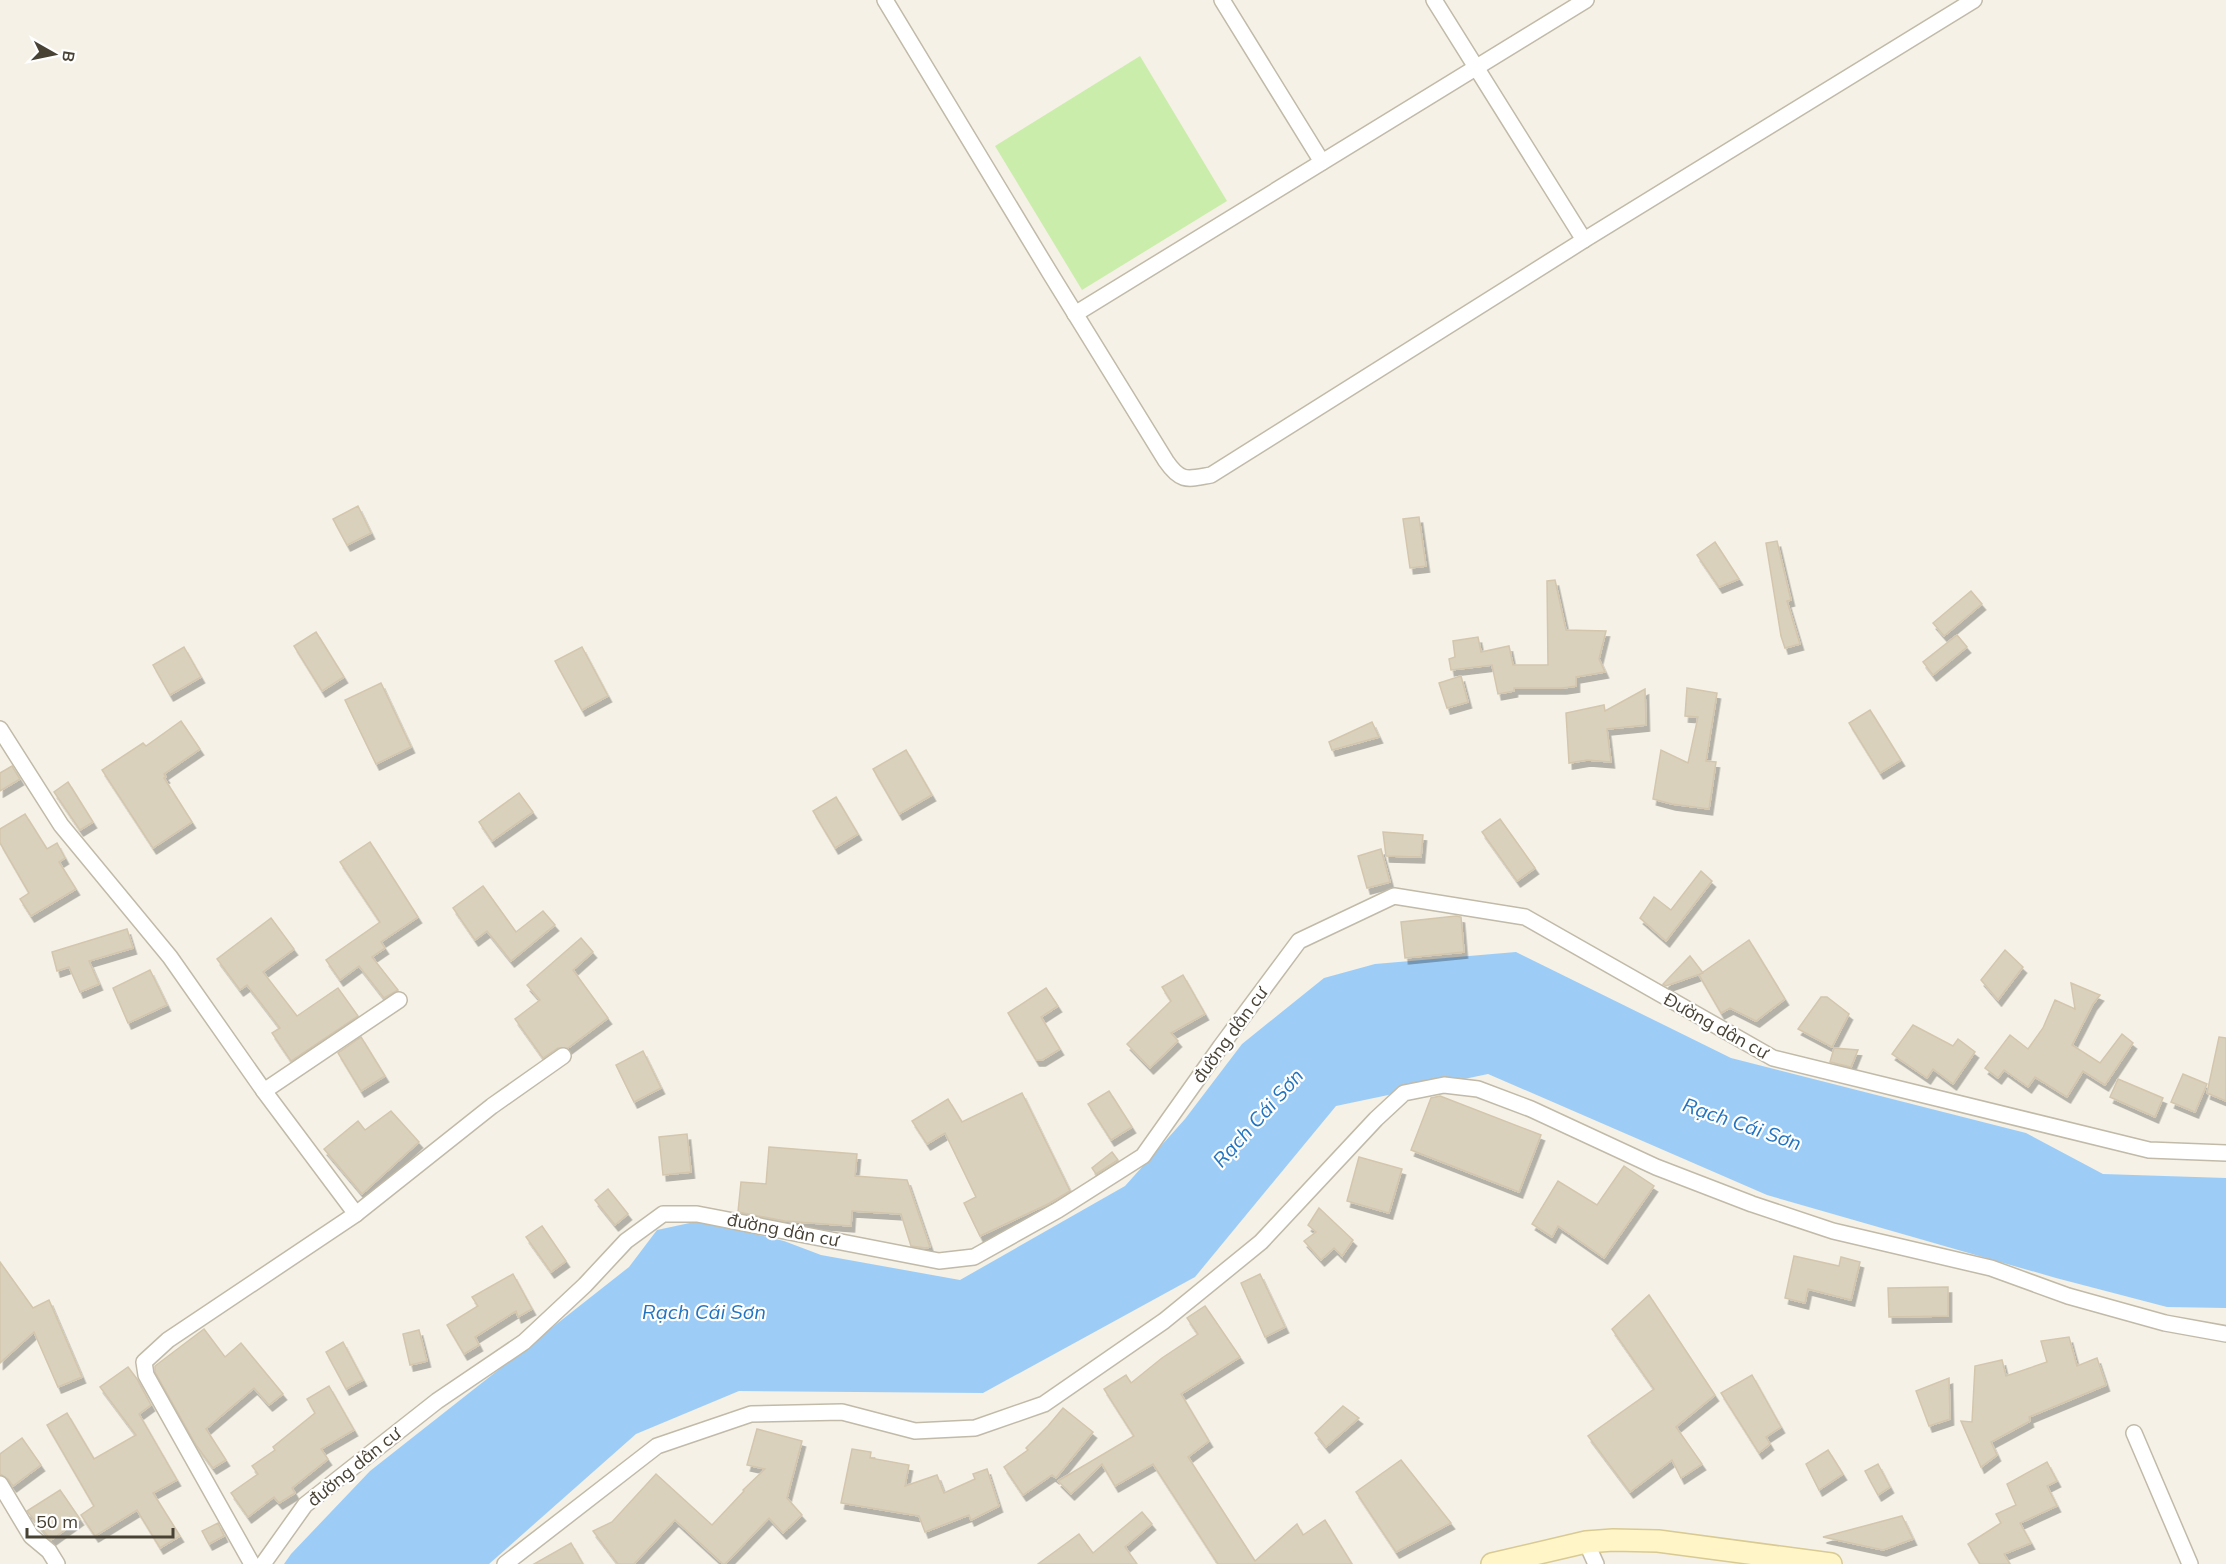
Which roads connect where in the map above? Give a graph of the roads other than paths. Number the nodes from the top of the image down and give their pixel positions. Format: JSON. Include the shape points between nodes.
{"nodes":[{"id":1,"x":885,"y":0,"type":"edge"},
{"id":2,"x":1222,"y":0,"type":"edge"},
{"id":3,"x":1434,"y":0,"type":"edge"},
{"id":4,"x":1586,"y":0,"type":"edge"},
{"id":5,"x":1974,"y":0,"type":"edge"},
{"id":6,"x":1476,"y":68,"type":"junction"},
{"id":7,"x":1322,"y":162,"type":"junction"},
{"id":8,"x":1584,"y":240,"type":"junction"},
{"id":9,"x":1075,"y":314,"type":"junction"},
{"id":10,"x":0,"y":729,"type":"edge"},
{"id":11,"x":1299,"y":942,"type":"joint"},
{"id":12,"x":399,"y":1000,"type":"dead end"},
{"id":13,"x":563,"y":1056,"type":"dead end"},
{"id":14,"x":264,"y":1091,"type":"junction"},
{"id":15,"x":2226,"y":1153,"type":"edge"},
{"id":16,"x":356,"y":1214,"type":"junction"},
{"id":17,"x":2226,"y":1334,"type":"edge"},
{"id":18,"x":2134,"y":1433,"type":"dead end"},
{"id":19,"x":0,"y":1484,"type":"edge"},
{"id":20,"x":1586,"y":1542,"type":"junction"},
{"id":21,"x":57,"y":1564,"type":"edge"},
{"id":22,"x":252,"y":1564,"type":"edge"},
{"id":23,"x":263,"y":1564,"type":"edge"},
{"id":24,"x":505,"y":1564,"type":"edge"},
{"id":25,"x":1492,"y":1564,"type":"edge"},
{"id":26,"x":1596,"y":1564,"type":"edge"},
{"id":27,"x":1831,"y":1564,"type":"edge"},
{"id":28,"x":2190,"y":1564,"type":"edge"}],
"edges":[{"from":1,"to":9,"type":"street"},
{"from":2,"to":7,"type":"street"},
{"from":3,"to":6,"type":"street"},
{"from":4,"to":6,"type":"street"},
{"from":5,"to":8,"type":"street"},
{"from":6,"to":7,"type":"street"},
{"from":6,"to":8,"type":"street"},
{"from":7,"to":9,"type":"street"},
{"from":8,"to":9,"type":"street","via":[[1211,475],[1186,479],[1166,461]]},
{"from":10,"to":14,"type":"street","via":[[61,825],[170,957]]},
{"from":11,"to":15,"type":"street","name":"Đường dân cư","via":[[1394,896],[1525,917],[1773,1058],[2149,1150]]},
{"from":11,"to":23,"type":"street","name":"đường dân cư","via":[[1143,1156],[1058,1210],[974,1257],[939,1261],[697,1214],[663,1214],[627,1240],[524,1342],[437,1401],[305,1505]]},
{"from":12,"to":14,"type":"street"},
{"from":13,"to":16,"type":"street","via":[[492,1106]]},
{"from":14,"to":16,"type":"street"},
{"from":16,"to":22,"type":"street","via":[[168,1340],[144,1362],[146,1375]]},
{"from":17,"to":24,"type":"street","via":[[2165,1323],[2068,1296],[1990,1268],[1833,1231],[1656,1167],[1478,1089],[1443,1085],[1404,1093],[1261,1242],[1164,1322],[1044,1404],[975,1428],[915,1431],[842,1412],[751,1414],[657,1446]]},
{"from":18,"to":28,"type":"street"},
{"from":19,"to":21,"type":"street","via":[[31,1536]]},
{"from":20,"to":25,"type":"street"},
{"from":20,"to":26,"type":"street"},
{"from":20,"to":27,"type":"street","via":[[1658,1541]]}]}
